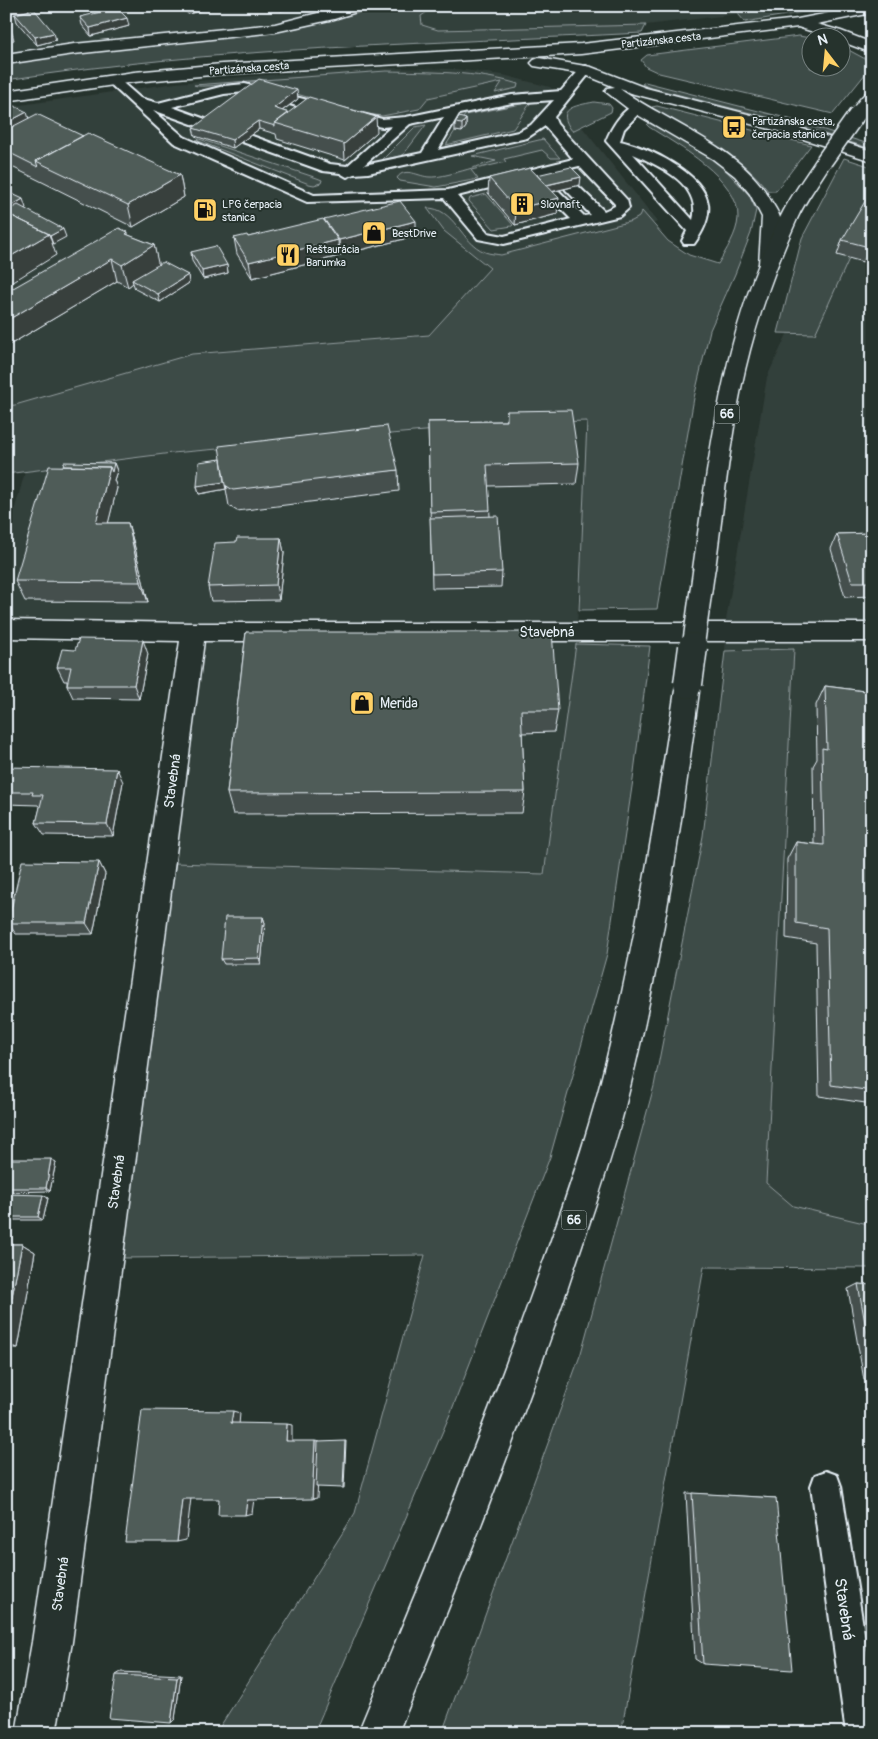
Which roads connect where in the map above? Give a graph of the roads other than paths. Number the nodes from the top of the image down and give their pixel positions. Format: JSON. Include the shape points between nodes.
{"nodes":[{"id":1,"x":361,"y":6,"type":"edge"},
{"id":2,"x":872,"y":9,"type":"edge"},
{"id":3,"x":798,"y":23,"type":"junction"},
{"id":4,"x":872,"y":49,"type":"edge"},
{"id":5,"x":494,"y":55,"type":"junction"},
{"id":6,"x":6,"y":59,"type":"edge"},
{"id":7,"x":586,"y":70,"type":"junction"},
{"id":8,"x":642,"y":76,"type":"dead end"},
{"id":9,"x":112,"y":80,"type":"junction"},
{"id":10,"x":566,"y":95,"type":"junction"},
{"id":11,"x":872,"y":95,"type":"edge"},
{"id":12,"x":6,"y":96,"type":"edge"},
{"id":13,"x":195,"y":96,"type":"junction"},
{"id":14,"x":134,"y":100,"type":"junction"},
{"id":15,"x":302,"y":104,"type":"junction"},
{"id":16,"x":222,"y":105,"type":"edge"},
{"id":17,"x":158,"y":107,"type":"junction"},
{"id":18,"x":637,"y":108,"type":"junction"},
{"id":19,"x":454,"y":111,"type":"junction"},
{"id":20,"x":289,"y":114,"type":"edge"},
{"id":21,"x":547,"y":117,"type":"junction"},
{"id":22,"x":406,"y":121,"type":"junction"},
{"id":23,"x":831,"y":123,"type":"dead end"},
{"id":24,"x":268,"y":130,"type":"edge"},
{"id":25,"x":864,"y":134,"type":"dead end"},
{"id":26,"x":253,"y":141,"type":"junction"},
{"id":27,"x":613,"y":141,"type":"junction"},
{"id":28,"x":427,"y":156,"type":"junction"},
{"id":29,"x":872,"y":156,"type":"edge"},
{"id":30,"x":582,"y":161,"type":"junction"},
{"id":31,"x":350,"y":170,"type":"junction"},
{"id":32,"x":561,"y":177,"type":"junction"},
{"id":33,"x":543,"y":182,"type":"junction"},
{"id":34,"x":448,"y":194,"type":"junction"},
{"id":35,"x":312,"y":199,"type":"junction"},
{"id":36,"x":600,"y":216,"type":"junction"},
{"id":37,"x":581,"y":221,"type":"junction"},
{"id":38,"x":768,"y":264,"type":"junction"},
{"id":39,"x":6,"y":629,"type":"edge"},
{"id":40,"x":193,"y":632,"type":"junction"},
{"id":41,"x":872,"y":632,"type":"edge"},
{"id":42,"x":826,"y":1486,"type":"dead end"},
{"id":43,"x":36,"y":1733,"type":"edge"},
{"id":44,"x":378,"y":1733,"type":"edge"},
{"id":45,"x":863,"y":1733,"type":"edge"}],
"edges":[{"from":1,"to":6,"type":"street","via":[[260,30]]},
{"from":2,"to":3,"type":"street","name":"Partizánska cesta"},
{"from":3,"to":4,"type":"street","name":"Partizánska cesta"},
{"from":3,"to":5,"type":"street","name":"Partizánska cesta","via":[[581,49]]},
{"from":5,"to":7,"type":"street","name":"Partizánska cesta"},
{"from":5,"to":9,"type":"street","name":"Partizánska cesta","via":[[232,68]]},
{"from":7,"to":8,"type":"street"},
{"from":7,"to":10,"type":"lane"},
{"from":7,"to":18,"type":"street","name":"Partizánska cesta"},
{"from":7,"to":29,"type":"street","name":"Partizánska cesta","via":[[640,91],[784,128]]},
{"from":9,"to":12,"type":"street","name":"Partizánska cesta"},
{"from":9,"to":14,"type":"lane"},
{"from":10,"to":19,"type":"lane","via":[[512,99]]},
{"from":10,"to":21,"type":"lane"},
{"from":11,"to":38,"type":"street","number":"66","bridge":true,"via":[[824,161],[789,217]]},
{"from":13,"to":15,"type":"lane","via":[[245,88]]},
{"from":13,"to":16,"type":"lane"},
{"from":13,"to":17,"type":"lane"},
{"from":14,"to":17,"type":"lane"},
{"from":14,"to":35,"type":"lane","via":[[179,140]]},
{"from":15,"to":20,"type":"lane"},
{"from":15,"to":22,"type":"lane","via":[[382,123]]},
{"from":17,"to":26,"type":"lane"},
{"from":18,"to":27,"type":"lane","via":[[618,128]]},
{"from":18,"to":38,"type":"street","name":"Partizánska cesta","via":[[693,139],[741,172],[758,192],[771,217]]},
{"from":19,"to":22,"type":"lane"},
{"from":19,"to":28,"type":"lane"},
{"from":21,"to":28,"type":"lane","via":[[522,135]]},
{"from":21,"to":30,"type":"lane","via":[[550,125]]},
{"from":22,"to":31,"type":"lane"},
{"from":23,"to":25,"type":"street"},
{"from":24,"to":26,"type":"lane"},
{"from":26,"to":31,"type":"lane","via":[[328,168]]},
{"from":27,"to":27,"type":"lane","via":[[667,164],[690,183],[700,201],[701,217],[691,236]]},
{"from":28,"to":31,"type":"lane"},
{"from":30,"to":32,"type":"lane"},
{"from":30,"to":36,"type":"lane","via":[[622,202],[622,208],[615,213]]},
{"from":31,"to":35,"type":"lane"},
{"from":32,"to":33,"type":"lane"},
{"from":32,"to":36,"type":"lane"},
{"from":33,"to":34,"type":"lane"},
{"from":33,"to":37,"type":"lane"},
{"from":34,"to":35,"type":"lane"},
{"from":34,"to":37,"type":"lane","via":[[483,236],[504,240],[533,227]]},
{"from":36,"to":37,"type":"lane"},
{"from":38,"to":44,"type":"street","number":"66","bridge":true,"via":[[735,370],[722,441],[667,836],[615,1086],[525,1364]]},
{"from":39,"to":40,"type":"street","name":"Stavebná"},
{"from":40,"to":41,"type":"street","name":"Stavebná"},
{"from":40,"to":43,"type":"street","name":"Stavebná","via":[[52,1642]]},
{"from":42,"to":45,"type":"lane","name":"Stavebná"}]}
